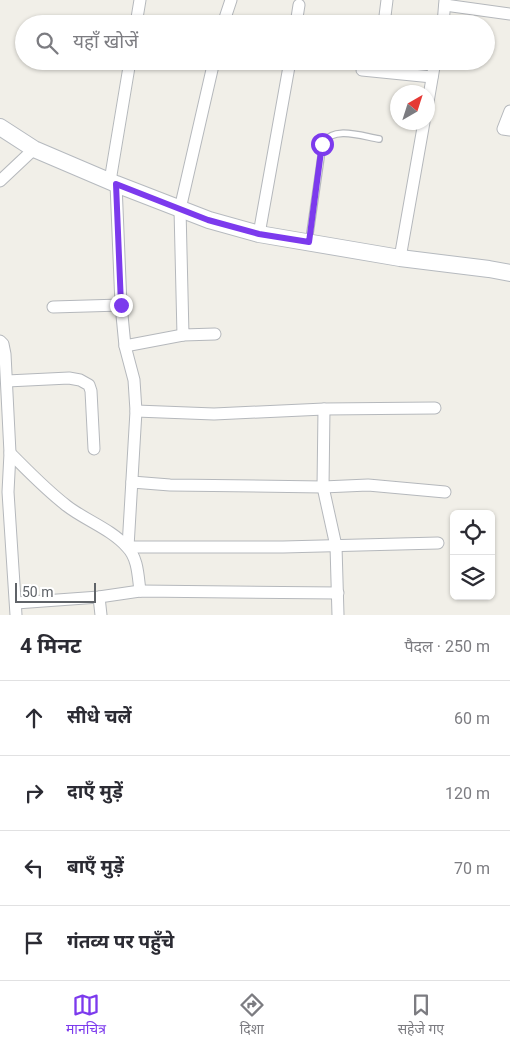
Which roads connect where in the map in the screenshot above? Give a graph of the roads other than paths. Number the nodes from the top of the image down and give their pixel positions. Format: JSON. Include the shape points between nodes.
{"nodes":[{"id":1,"x":140,"y":0,"type":"edge"},
{"id":2,"x":232,"y":0,"type":"edge"},
{"id":3,"x":387,"y":0,"type":"edge"},
{"id":4,"x":445,"y":2,"type":"edge"},
{"id":5,"x":299,"y":5,"type":"dead end"},
{"id":6,"x":510,"y":14,"type":"edge"},
{"id":7,"x":138,"y":15,"type":"edge"},
{"id":8,"x":226,"y":15,"type":"edge"},
{"id":9,"x":297,"y":15,"type":"edge"},
{"id":10,"x":385,"y":15,"type":"edge"},
{"id":11,"x":444,"y":15,"type":"edge"},
{"id":12,"x":129,"y":70,"type":"edge"},
{"id":13,"x":212,"y":70,"type":"edge"},
{"id":14,"x":288,"y":70,"type":"edge"},
{"id":15,"x":362,"y":70,"type":"dead end"},
{"id":16,"x":433,"y":70,"type":"edge"},
{"id":17,"x":432,"y":77,"type":"junction"},
{"id":18,"x":431,"y":85,"type":"edge"},
{"id":19,"x":510,"y":111,"type":"edge"},
{"id":20,"x":0,"y":127,"type":"edge"},
{"id":21,"x":423,"y":130,"type":"edge"},
{"id":22,"x":510,"y":130,"type":"edge"},
{"id":23,"x":379,"y":139,"type":"dead end"},
{"id":24,"x":34,"y":149,"type":"junction"},
{"id":25,"x":0,"y":181,"type":"edge"},
{"id":26,"x":113,"y":182,"type":"junction"},
{"id":27,"x":180,"y":209,"type":"junction"},
{"id":28,"x":259,"y":234,"type":"junction"},
{"id":29,"x":309,"y":242,"type":"junction"},
{"id":30,"x":400,"y":258,"type":"junction"},
{"id":31,"x":510,"y":273,"type":"edge"},
{"id":32,"x":121,"y":305,"type":"junction"},
{"id":33,"x":53,"y":307,"type":"dead end"},
{"id":34,"x":215,"y":334,"type":"dead end"},
{"id":35,"x":183,"y":335,"type":"junction"},
{"id":36,"x":0,"y":341,"type":"edge"},
{"id":37,"x":125,"y":346,"type":"junction"},
{"id":38,"x":7,"y":381,"type":"junction"},
{"id":39,"x":435,"y":408,"type":"dead end"},
{"id":40,"x":324,"y":409,"type":"junction"},
{"id":41,"x":136,"y":411,"type":"junction"},
{"id":42,"x":94,"y":449,"type":"dead end"},
{"id":43,"x":10,"y":452,"type":"junction"},
{"id":44,"x":132,"y":482,"type":"junction"},
{"id":45,"x":323,"y":487,"type":"junction"},
{"id":46,"x":445,"y":492,"type":"dead end"},
{"id":47,"x":438,"y":543,"type":"dead end"},
{"id":48,"x":6,"y":545,"type":"edge"},
{"id":49,"x":336,"y":546,"type":"junction"},
{"id":50,"x":128,"y":547,"type":"junction"},
{"id":51,"x":140,"y":590,"type":"junction"},
{"id":52,"x":338,"y":593,"type":"junction"},
{"id":53,"x":99,"y":597,"type":"junction"},
{"id":54,"x":16,"y":609,"type":"edge"},
{"id":55,"x":101,"y":615,"type":"edge"},
{"id":56,"x":338,"y":615,"type":"edge"}],
"edges":[{"from":1,"to":7,"type":"street"},
{"from":2,"to":8,"type":"street"},
{"from":3,"to":10,"type":"street"},
{"from":4,"to":6,"type":"street"},
{"from":4,"to":11,"type":"street"},
{"from":5,"to":9,"type":"street"},
{"from":12,"to":26,"type":"street"},
{"from":13,"to":27,"type":"street"},
{"from":14,"to":28,"type":"street"},
{"from":15,"to":17,"type":"street"},
{"from":16,"to":17,"type":"street"},
{"from":17,"to":18,"type":"street"},
{"from":19,"to":22,"type":"street","via":[[503,128]]},
{"from":20,"to":24,"type":"street"},
{"from":21,"to":30,"type":"street"},
{"from":23,"to":29,"type":"lane","via":[[342,134],[326,138],[322,144]]},
{"from":24,"to":25,"type":"street"},
{"from":24,"to":26,"type":"street"},
{"from":26,"to":27,"type":"street"},
{"from":26,"to":32,"type":"street"},
{"from":27,"to":28,"type":"street"},
{"from":27,"to":35,"type":"street"},
{"from":28,"to":29,"type":"street"},
{"from":29,"to":30,"type":"street"},
{"from":30,"to":31,"type":"street"},
{"from":32,"to":33,"type":"street"},
{"from":32,"to":37,"type":"street"},
{"from":34,"to":35,"type":"street"},
{"from":35,"to":37,"type":"street"},
{"from":36,"to":38,"type":"street","via":[[5,354]]},
{"from":37,"to":41,"type":"street","via":[[134,380]]},
{"from":38,"to":42,"type":"street","via":[[69,378],[89,385]]},
{"from":38,"to":43,"type":"street"},
{"from":39,"to":40,"type":"street"},
{"from":40,"to":41,"type":"street","via":[[214,414]]},
{"from":40,"to":45,"type":"street"},
{"from":41,"to":44,"type":"street"},
{"from":43,"to":48,"type":"street"},
{"from":43,"to":50,"type":"street","via":[[67,506]]},
{"from":44,"to":45,"type":"street"},
{"from":44,"to":50,"type":"street"},
{"from":45,"to":46,"type":"street","via":[[368,485]]},
{"from":45,"to":49,"type":"street"},
{"from":47,"to":49,"type":"street"},
{"from":48,"to":54,"type":"street"},
{"from":49,"to":50,"type":"street"},
{"from":49,"to":52,"type":"street"},
{"from":50,"to":51,"type":"street","via":[[138,570]]},
{"from":51,"to":52,"type":"street"},
{"from":51,"to":53,"type":"street"},
{"from":52,"to":56,"type":"street"},
{"from":53,"to":54,"type":"street"},
{"from":53,"to":55,"type":"street"}]}
